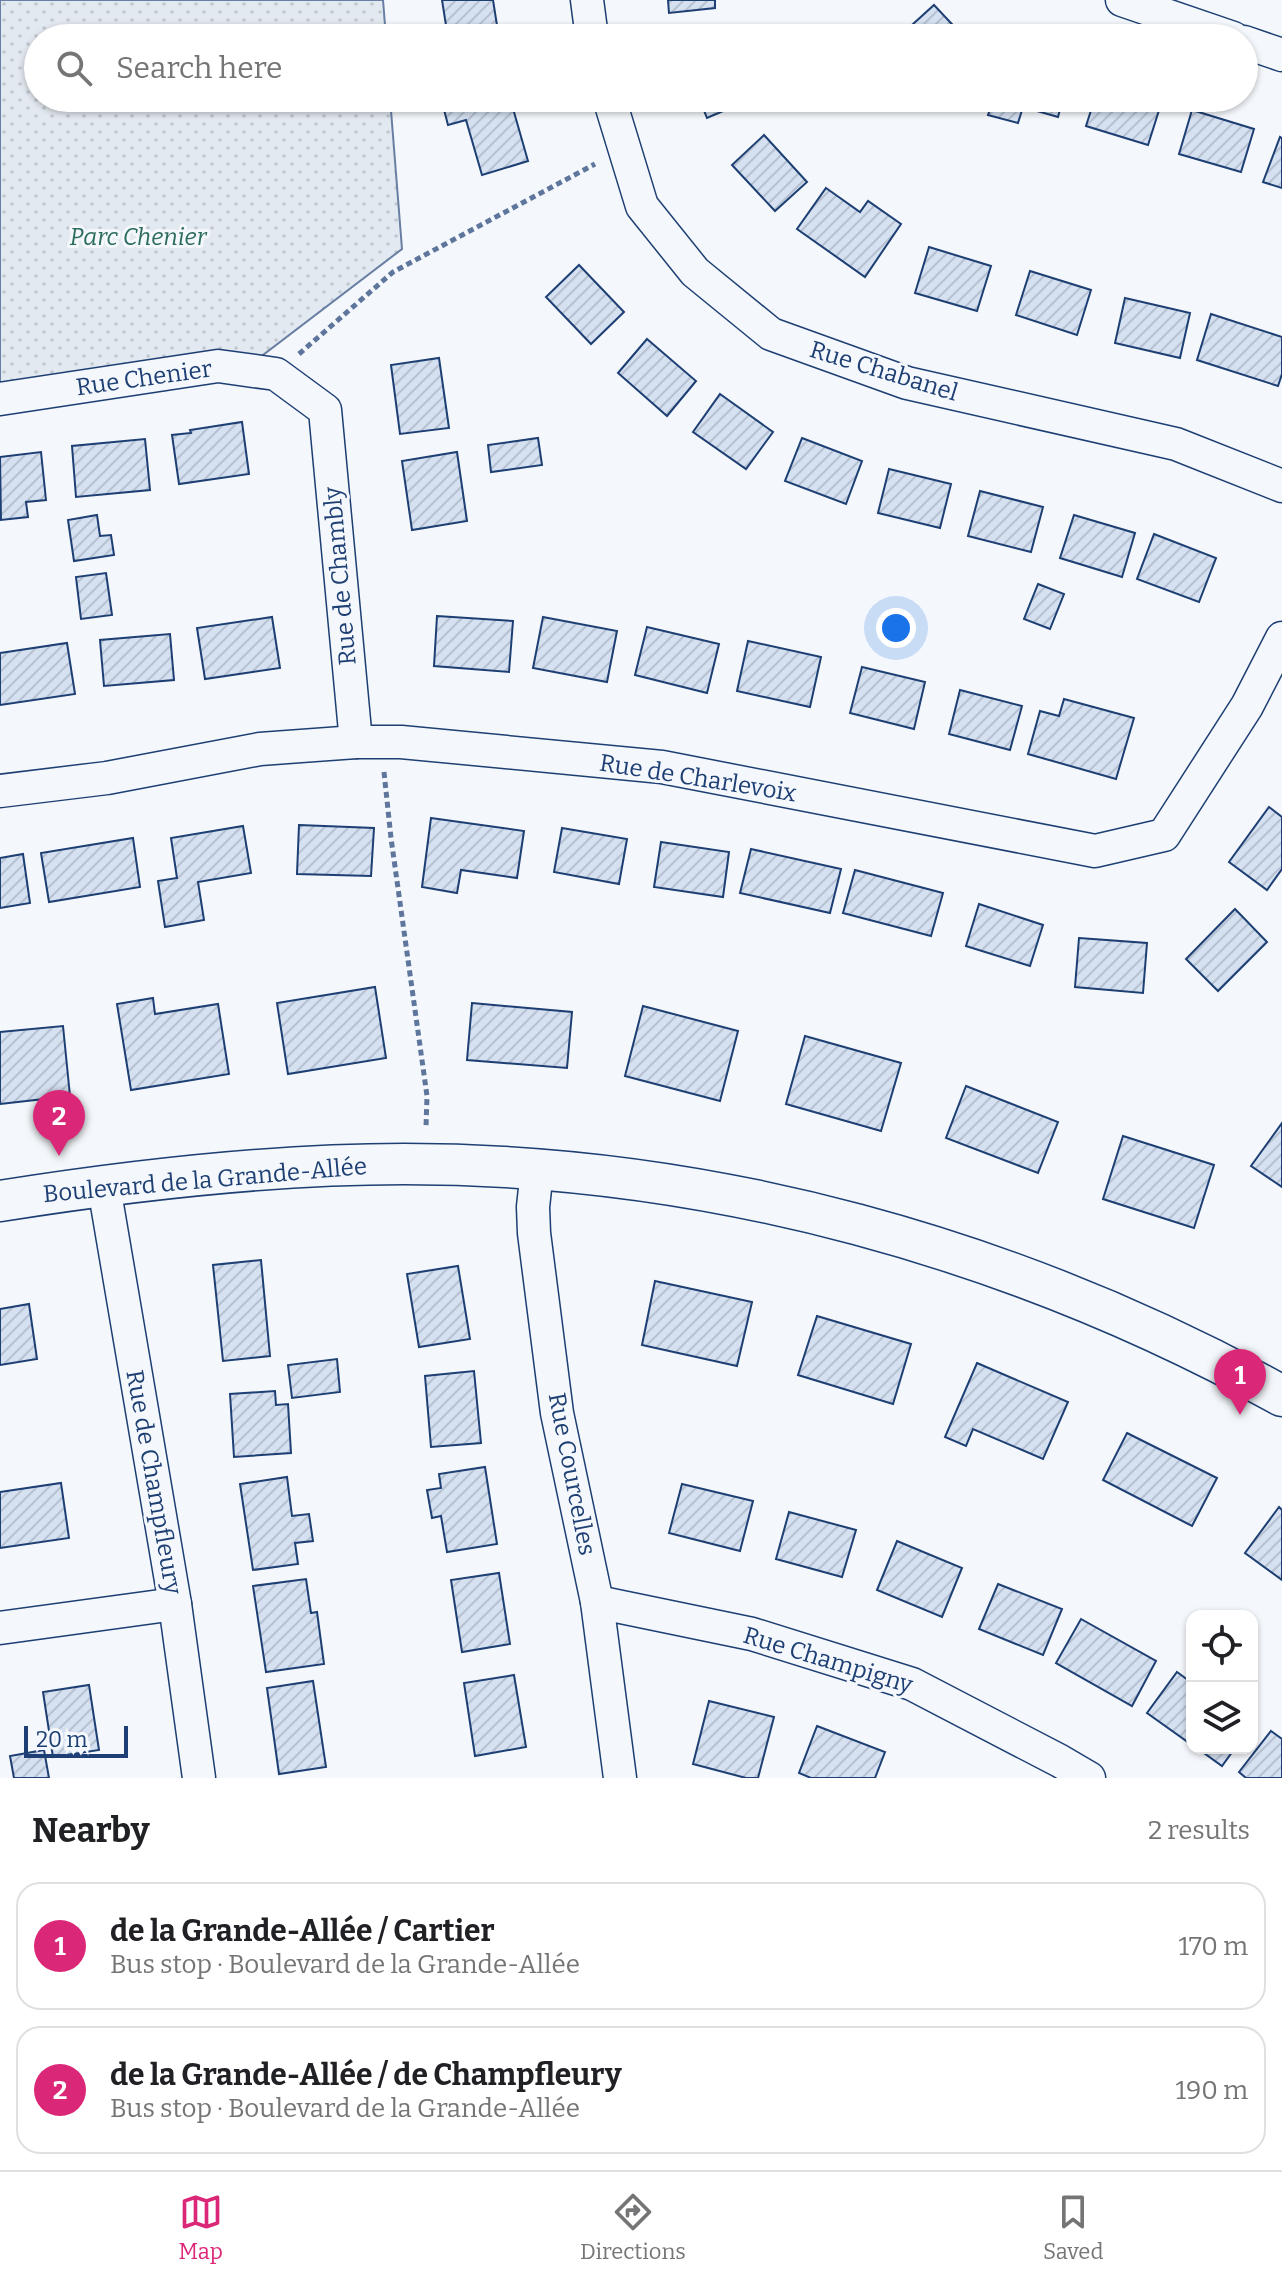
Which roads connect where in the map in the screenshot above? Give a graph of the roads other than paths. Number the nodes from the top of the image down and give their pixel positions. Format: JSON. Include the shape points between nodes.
{"nodes":[{"id":1,"x":587,"y":0,"type":"edge"},
{"id":2,"x":1122,"y":0,"type":"edge"},
{"id":3,"x":590,"y":24,"type":"edge"},
{"id":4,"x":1192,"y":24,"type":"edge"},
{"id":5,"x":1258,"y":47,"type":"edge"},
{"id":6,"x":1282,"y":55,"type":"edge"},
{"id":7,"x":613,"y":112,"type":"edge"},
{"id":8,"x":0,"y":399,"type":"edge"},
{"id":9,"x":325,"y":410,"type":"joint"},
{"id":10,"x":1282,"y":486,"type":"edge"},
{"id":11,"x":1282,"y":638,"type":"edge"},
{"id":12,"x":356,"y":742,"type":"junction"},
{"id":13,"x":0,"y":791,"type":"edge"},
{"id":14,"x":537,"y":1170,"type":"junction"},
{"id":15,"x":104,"y":1187,"type":"junction"},
{"id":16,"x":0,"y":1201,"type":"edge"},
{"id":17,"x":1282,"y":1396,"type":"edge"},
{"id":18,"x":597,"y":1602,"type":"junction"},
{"id":19,"x":175,"y":1604,"type":"junction"},
{"id":20,"x":0,"y":1628,"type":"edge"},
{"id":21,"x":199,"y":1778,"type":"edge"},
{"id":22,"x":620,"y":1778,"type":"edge"},
{"id":23,"x":1089,"y":1778,"type":"edge"}],
"edges":[{"from":1,"to":3,"type":"street"},
{"from":2,"to":4,"type":"street"},
{"from":5,"to":6,"type":"street"},
{"from":7,"to":10,"type":"street","name":"Rue Chabanel","via":[[642,206],[695,272],[771,334],[907,383],[1176,444]]},
{"from":8,"to":9,"type":"street","name":"Rue Chenier","via":[[218,366],[276,374]]},
{"from":9,"to":12,"type":"street","name":"Rue de Chambly"},
{"from":11,"to":12,"type":"street","name":"Rue de Charlevoix","via":[[1247,706],[1164,835],[1095,851],[662,767]]},
{"from":12,"to":13,"type":"street","name":"Rue de Charlevoix","via":[[260,749],[107,778]]},
{"from":14,"to":15,"type":"street","name":"Boulevard de la Grande-Allée","via":[[333,1165]]},
{"from":14,"to":17,"type":"street","name":"Boulevard de la Grande-Allée","via":[[719,1193],[909,1238],[1068,1293]]},
{"from":14,"to":18,"type":"street","name":"Rue Courcelles","via":[[534,1233],[557,1413]]},
{"from":15,"to":16,"type":"street","name":"Boulevard de la Grande-Allée"},
{"from":15,"to":19,"type":"street","name":"Rue de Champfleury"},
{"from":18,"to":22,"type":"street","name":"Rue Courcelles"},
{"from":18,"to":23,"type":"street","name":"Rue Champigny","via":[[752,1634],[912,1684]]},
{"from":19,"to":20,"type":"street"},
{"from":19,"to":21,"type":"street","name":"Rue de Champfleury"}]}
